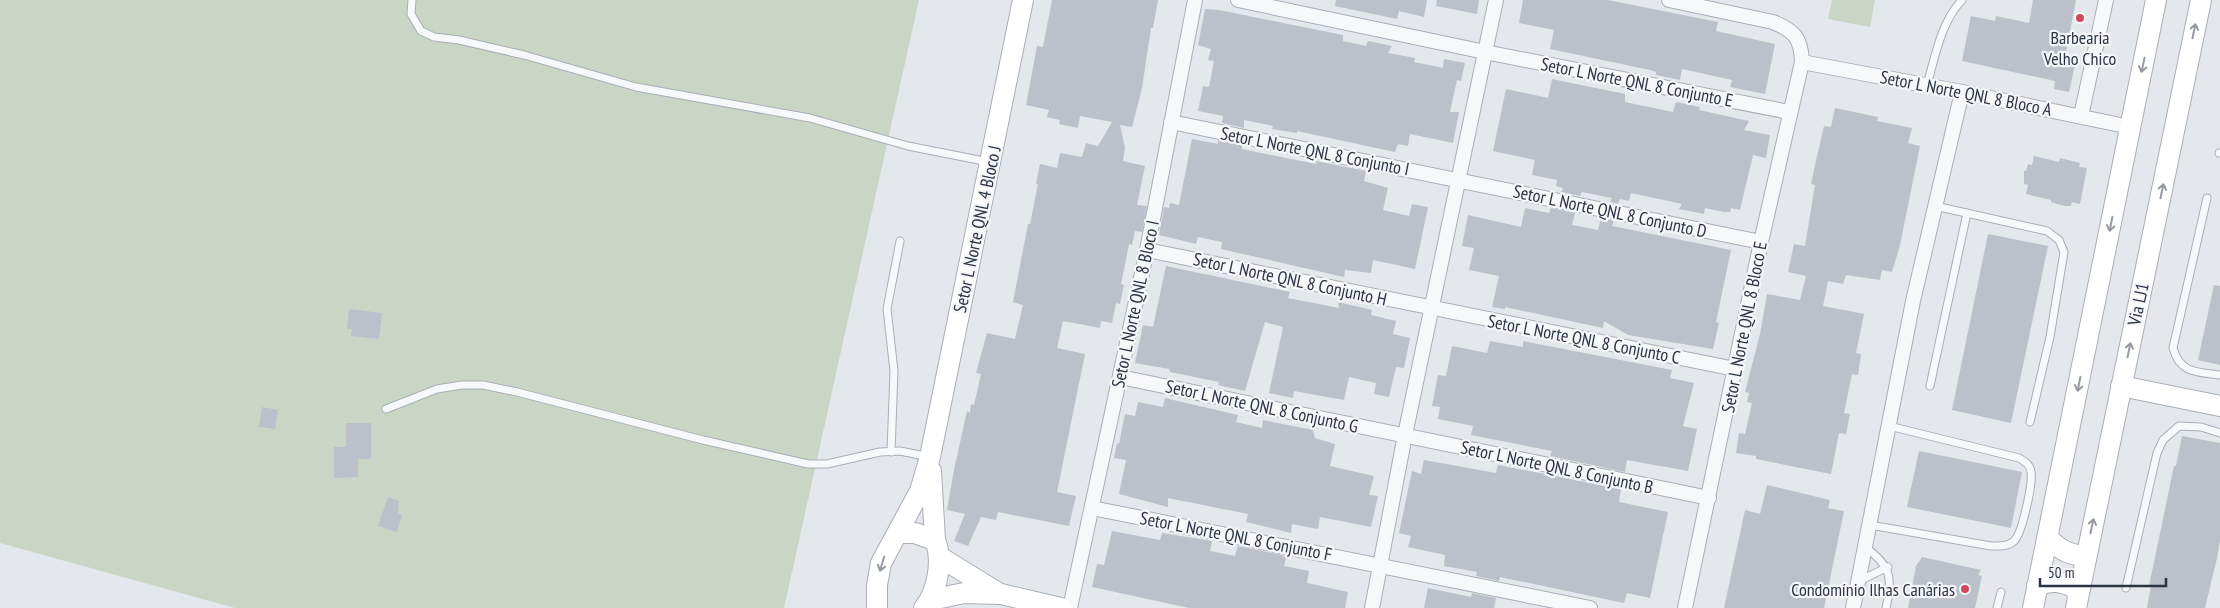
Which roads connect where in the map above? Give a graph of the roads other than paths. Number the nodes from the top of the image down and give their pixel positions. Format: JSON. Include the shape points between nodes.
{"nodes":[{"id":1,"x":412,"y":0,"type":"edge"},
{"id":2,"x":1023,"y":0,"type":"edge"},
{"id":3,"x":1194,"y":0,"type":"edge"},
{"id":4,"x":1238,"y":0,"type":"edge"},
{"id":5,"x":1496,"y":0,"type":"edge"},
{"id":6,"x":1669,"y":0,"type":"edge"},
{"id":7,"x":1962,"y":0,"type":"edge"},
{"id":8,"x":2106,"y":0,"type":"edge"},
{"id":9,"x":2156,"y":0,"type":"edge"},
{"id":10,"x":2201,"y":0,"type":"edge"},
{"id":11,"x":1485,"y":52,"type":"junction"},
{"id":12,"x":1802,"y":62,"type":"junction"},
{"id":13,"x":1927,"y":85,"type":"junction"},
{"id":14,"x":1962,"y":92,"type":"junction"},
{"id":15,"x":1789,"y":112,"type":"junction"},
{"id":16,"x":2081,"y":116,"type":"junction"},
{"id":17,"x":1171,"y":122,"type":"junction"},
{"id":18,"x":2130,"y":127,"type":"junction"},
{"id":19,"x":990,"y":162,"type":"junction"},
{"id":20,"x":1459,"y":180,"type":"junction"},
{"id":21,"x":2207,"y":198,"type":"dead end"},
{"id":22,"x":1935,"y":206,"type":"junction"},
{"id":23,"x":1967,"y":214,"type":"junction"},
{"id":24,"x":900,"y":240,"type":"dead end"},
{"id":25,"x":1761,"y":242,"type":"junction"},
{"id":26,"x":1147,"y":250,"type":"junction"},
{"id":27,"x":1432,"y":309,"type":"junction"},
{"id":28,"x":1735,"y":369,"type":"junction"},
{"id":29,"x":2220,"y":375,"type":"edge"},
{"id":30,"x":1120,"y":377,"type":"junction"},
{"id":31,"x":1930,"y":386,"type":"dead end"},
{"id":32,"x":2121,"y":386,"type":"junction"},
{"id":33,"x":2220,"y":406,"type":"edge"},
{"id":34,"x":386,"y":409,"type":"dead end"},
{"id":35,"x":2030,"y":422,"type":"dead end"},
{"id":36,"x":1889,"y":426,"type":"junction"},
{"id":37,"x":2220,"y":432,"type":"edge"},
{"id":38,"x":1405,"y":435,"type":"junction"},
{"id":39,"x":891,"y":452,"type":"junction"},
{"id":40,"x":930,"y":457,"type":"junction"},
{"id":41,"x":1709,"y":498,"type":"junction"},
{"id":42,"x":1092,"y":508,"type":"junction"},
{"id":43,"x":1870,"y":524,"type":"junction"},
{"id":44,"x":898,"y":533,"type":"junction"},
{"id":45,"x":2048,"y":538,"type":"junction"},
{"id":46,"x":1866,"y":546,"type":"junction"},
{"id":47,"x":937,"y":548,"type":"junction"},
{"id":48,"x":2087,"y":550,"type":"junction"},
{"id":49,"x":1380,"y":565,"type":"junction"},
{"id":50,"x":1888,"y":567,"type":"junction"},
{"id":51,"x":1859,"y":582,"type":"junction"},
{"id":52,"x":2037,"y":586,"type":"junction"},
{"id":53,"x":2126,"y":588,"type":"dead end"},
{"id":54,"x":2001,"y":592,"type":"dead end"},
{"id":55,"x":1001,"y":594,"type":"junction"},
{"id":56,"x":2077,"y":602,"type":"edge"},
{"id":57,"x":928,"y":604,"type":"edge"},
{"id":58,"x":881,"y":605,"type":"edge"},
{"id":59,"x":1061,"y":608,"type":"edge"},
{"id":60,"x":1070,"y":608,"type":"edge"},
{"id":61,"x":1372,"y":608,"type":"edge"},
{"id":62,"x":1590,"y":608,"type":"edge"},
{"id":63,"x":1685,"y":608,"type":"edge"},
{"id":64,"x":1854,"y":608,"type":"edge"},
{"id":65,"x":1886,"y":608,"type":"edge"},
{"id":66,"x":1997,"y":608,"type":"edge"},
{"id":67,"x":2033,"y":608,"type":"edge"}],
"edges":[{"from":1,"to":19,"type":"lane","via":[[411,14],[421,31],[434,37],[524,54],[636,87],[810,118],[908,146]]},
{"from":2,"to":19,"type":"main road","name":"Setor L Norte QNL 4 Bloco J"},
{"from":3,"to":17,"type":"street","name":"Setor L Norte QNL 8 Bloco I"},
{"from":4,"to":11,"type":"street","name":"Setor L Norte QNL 8 Conjunto E"},
{"from":5,"to":11,"type":"street"},
{"from":6,"to":12,"type":"street","name":"Setor L Norte QNL 8 Bloco E","via":[[1785,27],[1796,36],[1801,46]]},
{"from":7,"to":13,"type":"lane","via":[[1943,32]]},
{"from":8,"to":16,"type":"street"},
{"from":9,"to":18,"type":"main road","one_way":true},
{"from":32,"to":10,"type":"main road","name":"Via LJ1","one_way":true},
{"from":11,"to":15,"type":"street","name":"Setor L Norte QNL 8 Conjunto E"},
{"from":11,"to":20,"type":"street"},
{"from":12,"to":13,"type":"street","name":"Setor L Norte QNL 8 Bloco A"},
{"from":12,"to":15,"type":"street","name":"Setor L Norte QNL 8 Bloco E"},
{"from":13,"to":14,"type":"street","name":"Setor L Norte QNL 8 Bloco A"},
{"from":14,"to":16,"type":"street","name":"Setor L Norte QNL 8 Bloco A"},
{"from":14,"to":22,"type":"street"},
{"from":15,"to":25,"type":"street","name":"Setor L Norte QNL 8 Bloco E"},
{"from":16,"to":18,"type":"street","name":"Setor L Norte QNL 8 Bloco A"},
{"from":17,"to":20,"type":"street","name":"Setor L Norte QNL 8 Conjunto I"},
{"from":17,"to":26,"type":"street","name":"Setor L Norte QNL 8 Bloco I"},
{"from":18,"to":45,"type":"main road","one_way":true},
{"from":19,"to":40,"type":"main road","name":"Setor L Norte QNL 4 Bloco J"},
{"from":20,"to":25,"type":"street","name":"Setor L Norte QNL 8 Conjunto D"},
{"from":20,"to":27,"type":"street"},
{"from":21,"to":29,"type":"lane","via":[[2173,348],[2178,362],[2185,368]]},
{"from":22,"to":23,"type":"lane"},
{"from":22,"to":36,"type":"street"},
{"from":23,"to":31,"type":"lane"},
{"from":23,"to":35,"type":"lane","via":[[2047,231],[2059,240],[2064,252],[2050,337]]},
{"from":24,"to":39,"type":"lane","via":[[887,309],[894,371]]},
{"from":25,"to":28,"type":"street","name":"Setor L Norte QNL 8 Bloco E"},
{"from":26,"to":27,"type":"street","name":"Setor L Norte QNL 8 Conjunto H"},
{"from":26,"to":30,"type":"street","name":"Setor L Norte QNL 8 Bloco I"},
{"from":27,"to":28,"type":"street","name":"Setor L Norte QNL 8 Conjunto C"},
{"from":27,"to":38,"type":"street"},
{"from":28,"to":41,"type":"street","name":"Setor L Norte QNL 8 Bloco E"},
{"from":30,"to":38,"type":"street","name":"Setor L Norte QNL 8 Conjunto G"},
{"from":30,"to":42,"type":"street","name":"Setor L Norte QNL 8 Bloco I"},
{"from":32,"to":33,"type":"main road"},
{"from":48,"to":32,"type":"main road","name":"Via LJ1","one_way":true},
{"from":34,"to":39,"type":"lane","via":[[437,390],[483,385],[808,464],[828,464]]},
{"from":36,"to":43,"type":"street"},
{"from":36,"to":43,"type":"lane","via":[[2019,458],[2028,464],[2031,473],[2029,492],[2020,532],[2005,546]]},
{"from":37,"to":53,"type":"lane","via":[[2179,426],[2163,440],[2157,453]]},
{"from":38,"to":41,"type":"street","name":"Setor L Norte QNL 8 Conjunto B"},
{"from":38,"to":49,"type":"street"},
{"from":39,"to":40,"type":"lane"},
{"from":40,"to":44,"type":"main road","via":[[920,491]]},
{"from":40,"to":47,"type":"main road"},
{"from":41,"to":63,"type":"street","name":"Setor L Norte QNL 8 Bloco E"},
{"from":42,"to":49,"type":"street","name":"Setor L Norte QNL 8 Conjunto F"},
{"from":42,"to":60,"type":"street","name":"Setor L Norte QNL 8 Bloco I"},
{"from":43,"to":46,"type":"street"},
{"from":44,"to":47,"type":"main road","via":[[915,533]]},
{"from":44,"to":58,"type":"main road","one_way":true,"via":[[882,563],[878,585]]},
{"from":45,"to":48,"type":"main road","via":[[2070,554],[2082,556]]},
{"from":45,"to":52,"type":"main road"},
{"from":46,"to":50,"type":"lane"},
{"from":46,"to":51,"type":"street"},
{"from":47,"to":55,"type":"main road"},
{"from":47,"to":57,"type":"main road"},
{"from":48,"to":56,"type":"main road","name":"Via LJ1"},
{"from":49,"to":61,"type":"street"},
{"from":49,"to":62,"type":"street","name":"Setor L Norte QNL 8 Conjunto F"},
{"from":50,"to":51,"type":"lane"},
{"from":50,"to":65,"type":"lane","via":[[1890,579]]},
{"from":51,"to":64,"type":"street"},
{"from":52,"to":56,"type":"main road","via":[[2049,581],[2064,582],[2075,588]]},
{"from":52,"to":67,"type":"main road"},
{"from":54,"to":66,"type":"lane"},
{"from":55,"to":57,"type":"main road","via":[[964,592]]},
{"from":55,"to":59,"type":"main road"}]}
